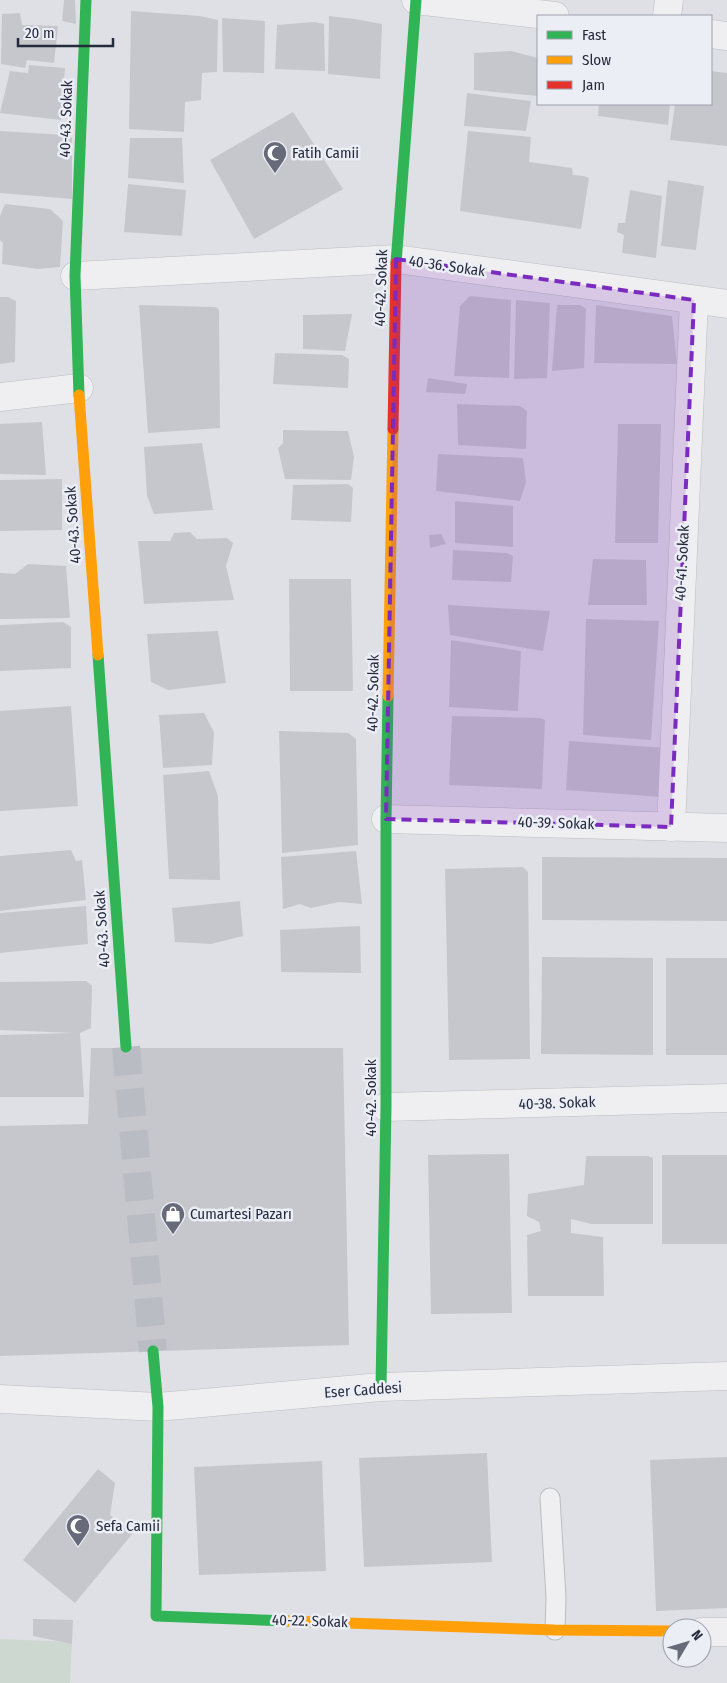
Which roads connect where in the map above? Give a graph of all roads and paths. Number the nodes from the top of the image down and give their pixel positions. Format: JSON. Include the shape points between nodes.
{"nodes":[{"id":1,"x":86,"y":0,"type":"edge"},
{"id":2,"x":416,"y":0,"type":"edge"},
{"id":3,"x":669,"y":0,"type":"edge"},
{"id":4,"x":546,"y":15,"type":"edge"},
{"id":5,"x":667,"y":15,"type":"edge"},
{"id":6,"x":712,"y":34,"type":"edge"},
{"id":7,"x":727,"y":36,"type":"edge"},
{"id":8,"x":396,"y":259,"type":"junction"},
{"id":9,"x":75,"y":276,"type":"junction"},
{"id":10,"x":694,"y":300,"type":"junction"},
{"id":11,"x":727,"y":304,"type":"edge"},
{"id":12,"x":79,"y":388,"type":"junction"},
{"id":13,"x":0,"y":397,"type":"edge"},
{"id":14,"x":386,"y":819,"type":"junction"},
{"id":15,"x":671,"y":827,"type":"junction"},
{"id":16,"x":727,"y":828,"type":"edge"},
{"id":17,"x":126,"y":1047,"type":"tunnel mouth"},
{"id":18,"x":727,"y":1098,"type":"edge"},
{"id":19,"x":386,"y":1107,"type":"junction"},
{"id":20,"x":153,"y":1351,"type":"tunnel mouth"},
{"id":21,"x":727,"y":1376,"type":"edge"},
{"id":22,"x":381,"y":1387,"type":"junction"},
{"id":23,"x":0,"y":1399,"type":"edge"},
{"id":24,"x":158,"y":1407,"type":"junction"},
{"id":25,"x":550,"y":1498,"type":"dead end"},
{"id":26,"x":555,"y":1630,"type":"junction"},
{"id":27,"x":662,"y":1631,"type":"edge"},
{"id":28,"x":712,"y":1632,"type":"edge"},
{"id":29,"x":727,"y":1632,"type":"edge"}],
"edges":[{"from":1,"to":9,"type":"street","name":"40-43. Sokak"},
{"from":2,"to":4,"type":"street"},
{"from":2,"to":8,"type":"street","name":"40-42. Sokak"},
{"from":3,"to":5,"type":"street"},
{"from":6,"to":7,"type":"street"},
{"from":8,"to":9,"type":"street","name":"40-36. Sokak"},
{"from":8,"to":10,"type":"street","name":"40-36. Sokak"},
{"from":8,"to":14,"type":"street","name":"40-42. Sokak"},
{"from":9,"to":12,"type":"street","name":"40-43. Sokak"},
{"from":10,"to":11,"type":"street","name":"40-36. Sokak"},
{"from":10,"to":15,"type":"street","name":"40-41. Sokak"},
{"from":12,"to":13,"type":"street"},
{"from":12,"to":17,"type":"street","name":"40-43. Sokak"},
{"from":14,"to":15,"type":"street","name":"40-39. Sokak"},
{"from":14,"to":19,"type":"street","name":"40-42. Sokak"},
{"from":15,"to":16,"type":"street","name":"40-39. Sokak"},
{"from":18,"to":19,"type":"street","name":"40-38. Sokak"},
{"from":19,"to":22,"type":"street","name":"40-42. Sokak"},
{"from":20,"to":24,"type":"street"},
{"from":21,"to":22,"type":"street","name":"Eser Caddesi"},
{"from":22,"to":24,"type":"street","name":"Eser Caddesi"},
{"from":23,"to":24,"type":"street","name":"Eser Caddesi"},
{"from":24,"to":26,"type":"street","name":"40-22. Sokak","via":[[156,1616]]},
{"from":25,"to":26,"type":"lane"},
{"from":26,"to":27,"type":"street","name":"40-22. Sokak"},
{"from":28,"to":29,"type":"street"}]}
